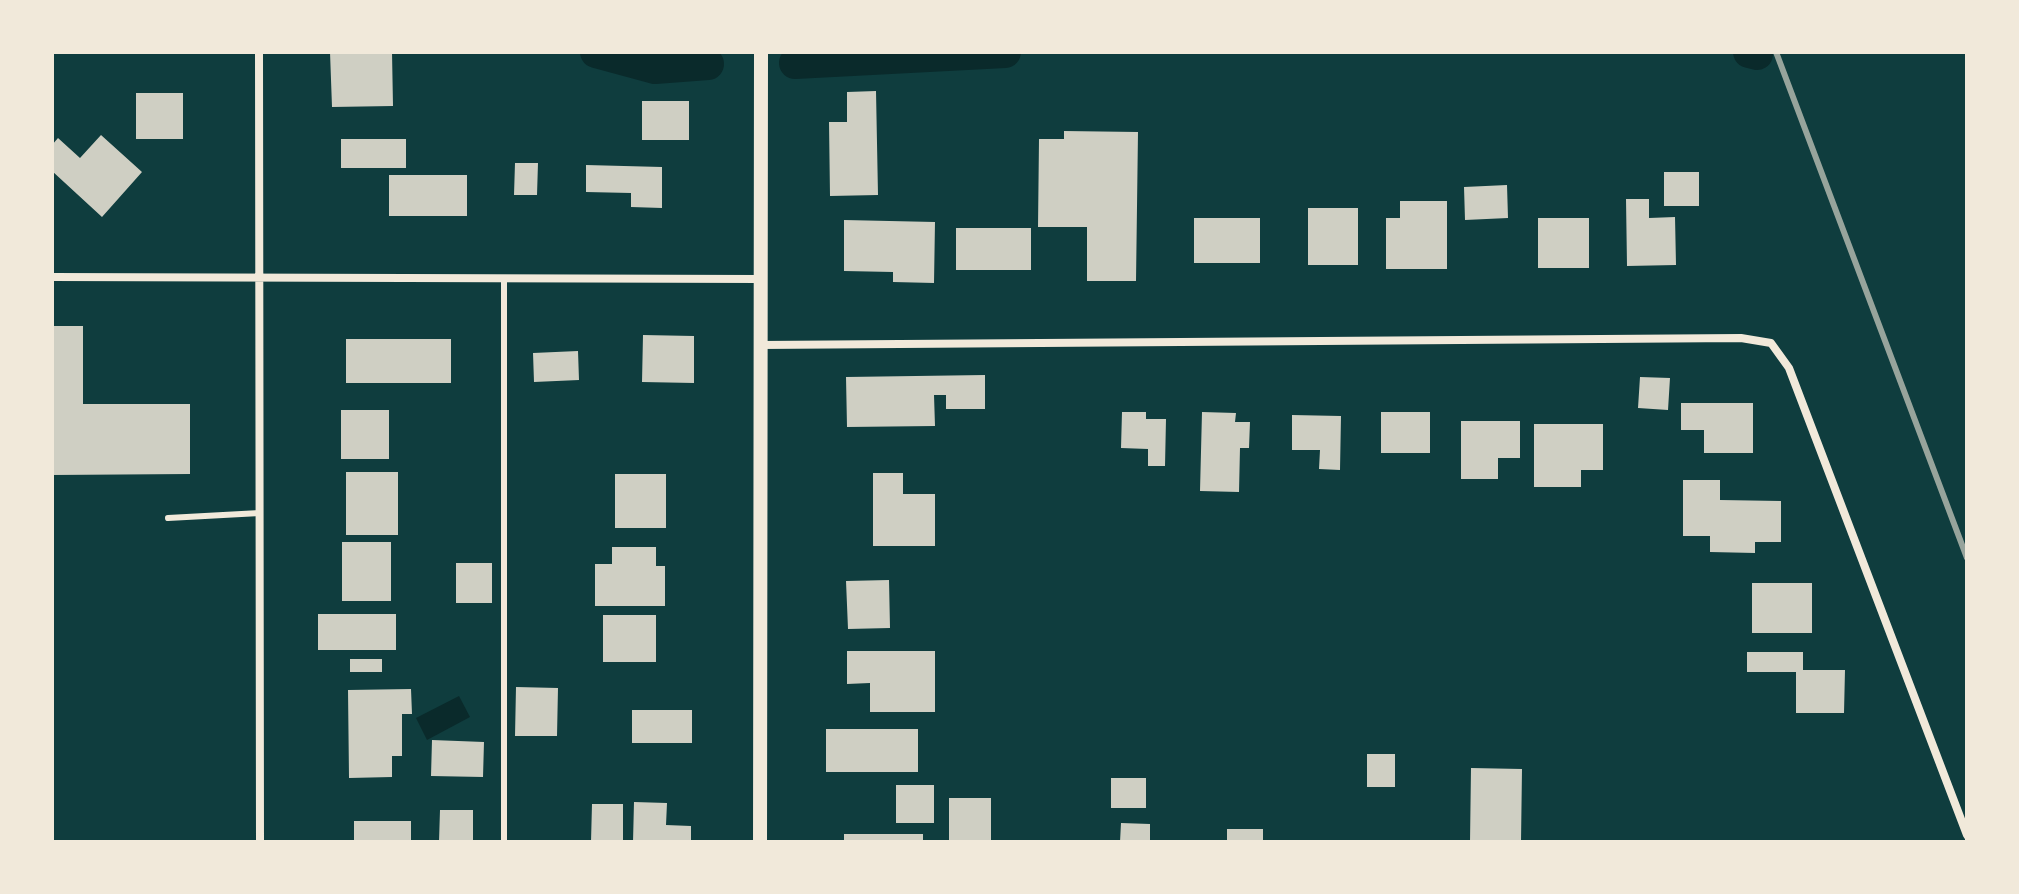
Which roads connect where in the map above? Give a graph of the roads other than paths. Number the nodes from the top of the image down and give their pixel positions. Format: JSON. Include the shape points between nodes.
{"nodes":[{"id":1,"x":259,"y":52,"type":"edge"},
{"id":2,"x":761,"y":52,"type":"edge"},
{"id":3,"x":52,"y":277,"type":"edge"},
{"id":4,"x":259,"y":277,"type":"junction"},
{"id":5,"x":504,"y":278,"type":"junction"},
{"id":6,"x":760,"y":279,"type":"junction"},
{"id":7,"x":760,"y":345,"type":"junction"},
{"id":8,"x":260,"y":513,"type":"junction"},
{"id":9,"x":168,"y":518,"type":"dead end"},
{"id":10,"x":1967,"y":835,"type":"edge"},
{"id":11,"x":260,"y":842,"type":"edge"},
{"id":12,"x":504,"y":842,"type":"edge"},
{"id":13,"x":760,"y":842,"type":"edge"}],
"edges":[{"from":1,"to":4,"type":"street"},
{"from":2,"to":6,"type":"street"},
{"from":3,"to":4,"type":"street"},
{"from":4,"to":5,"type":"street"},
{"from":4,"to":8,"type":"street"},
{"from":5,"to":6,"type":"street"},
{"from":5,"to":12,"type":"lane"},
{"from":6,"to":7,"type":"street"},
{"from":7,"to":10,"type":"street","via":[[1741,338],[1771,343],[1789,368]]},
{"from":7,"to":13,"type":"street"},
{"from":8,"to":9,"type":"lane"},
{"from":8,"to":11,"type":"street"}]}
